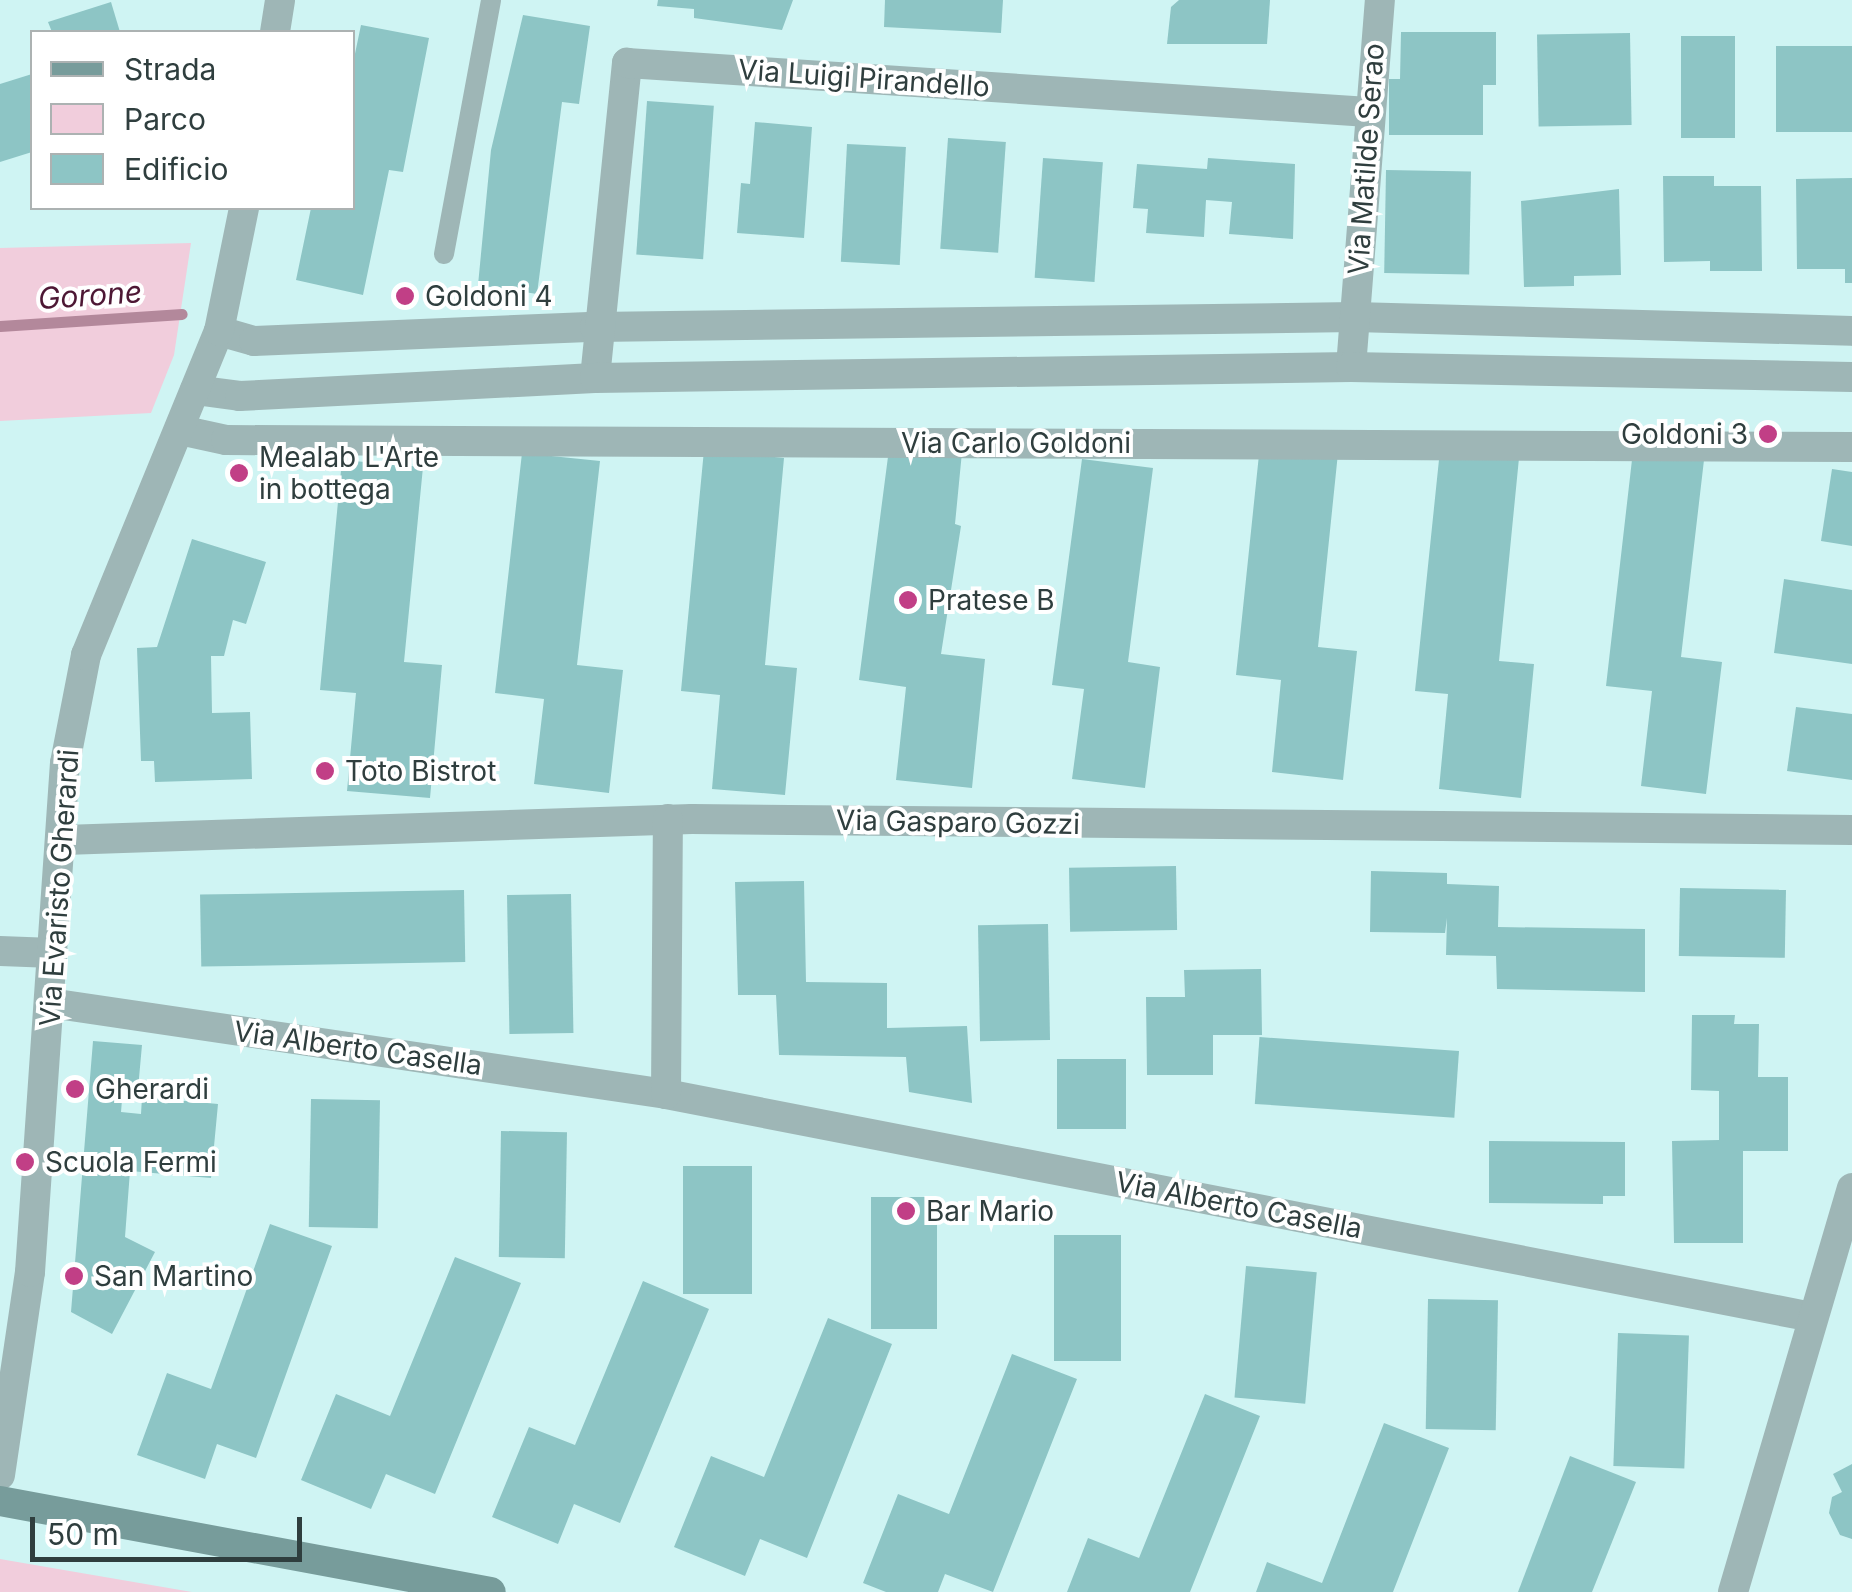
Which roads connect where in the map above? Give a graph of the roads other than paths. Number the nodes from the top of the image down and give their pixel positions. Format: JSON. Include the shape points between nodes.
{"nodes":[{"id":1,"x":280,"y":0,"type":"edge"},
{"id":2,"x":491,"y":0,"type":"edge"},
{"id":3,"x":1380,"y":0,"type":"edge"},
{"id":4,"x":275,"y":30,"type":"edge"},
{"id":5,"x":1368,"y":112,"type":"junction"},
{"id":6,"x":244,"y":210,"type":"edge"},
{"id":7,"x":444,"y":254,"type":"dead end"},
{"id":8,"x":1354,"y":318,"type":"junction"},
{"id":9,"x":596,"y":327,"type":"junction"},
{"id":10,"x":219,"y":331,"type":"junction"},
{"id":11,"x":1852,"y":331,"type":"edge"},
{"id":12,"x":1350,"y":367,"type":"junction"},
{"id":13,"x":594,"y":378,"type":"junction"},
{"id":14,"x":1852,"y":378,"type":"edge"},
{"id":15,"x":196,"y":390,"type":"junction"},
{"id":16,"x":180,"y":430,"type":"junction"},
{"id":17,"x":1852,"y":447,"type":"edge"},
{"id":18,"x":668,"y":820,"type":"junction"},
{"id":19,"x":1852,"y":830,"type":"edge"},
{"id":20,"x":64,"y":840,"type":"junction"},
{"id":21,"x":0,"y":951,"type":"edge"},
{"id":22,"x":53,"y":953,"type":"junction"},
{"id":23,"x":50,"y":1003,"type":"junction"},
{"id":24,"x":666,"y":1094,"type":"junction"},
{"id":25,"x":1852,"y":1188,"type":"edge"},
{"id":26,"x":1812,"y":1317,"type":"junction"},
{"id":27,"x":0,"y":1475,"type":"edge"},
{"id":28,"x":0,"y":1501,"type":"edge"},
{"id":29,"x":1740,"y":1554,"type":"junction"},
{"id":30,"x":491,"y":1592,"type":"edge"},
{"id":31,"x":1722,"y":1592,"type":"edge"},
{"id":32,"x":1733,"y":1592,"type":"edge"}],
"edges":[{"from":1,"to":4,"type":"street"},
{"from":2,"to":7,"type":"lane"},
{"from":3,"to":5,"type":"street","name":"Via Matilde Serao"},
{"from":5,"to":8,"type":"street","name":"Via Matilde Serao"},
{"from":5,"to":9,"type":"street","name":"Via Luigi Pirandello","via":[[626,62]]},
{"from":6,"to":10,"type":"street","name":"Via Evaristo Gherardi"},
{"from":8,"to":9,"type":"street"},
{"from":8,"to":11,"type":"street"},
{"from":8,"to":12,"type":"street"},
{"from":9,"to":10,"type":"street","via":[[254,340]]},
{"from":9,"to":13,"type":"street"},
{"from":10,"to":15,"type":"street","name":"Via Evaristo Gherardi"},
{"from":12,"to":13,"type":"street"},
{"from":12,"to":14,"type":"street"},
{"from":13,"to":15,"type":"street","via":[[240,396]]},
{"from":15,"to":16,"type":"street","name":"Via Evaristo Gherardi"},
{"from":16,"to":17,"type":"street","name":"Via Carlo Goldoni","via":[[226,440]]},
{"from":16,"to":20,"type":"street","name":"Via Evaristo Gherardi","via":[[86,656],[65,763]]},
{"from":18,"to":19,"type":"street","name":"Via Gasparo Gozzi"},
{"from":18,"to":20,"type":"street","name":"Via Gasparo Gozzi"},
{"from":18,"to":24,"type":"street"},
{"from":20,"to":22,"type":"street","name":"Via Evaristo Gherardi"},
{"from":21,"to":22,"type":"street"},
{"from":22,"to":23,"type":"street","name":"Via Evaristo Gherardi"},
{"from":23,"to":24,"type":"street","name":"Via Alberto Casella"},
{"from":23,"to":27,"type":"street","name":"Via Evaristo Gherardi","via":[[30,1272]]},
{"from":24,"to":26,"type":"street","name":"Via Alberto Casella"},
{"from":25,"to":26,"type":"street"},
{"from":26,"to":29,"type":"street"},
{"from":28,"to":30,"type":"main road"},
{"from":29,"to":31,"type":"street"},
{"from":29,"to":32,"type":"street"}]}
